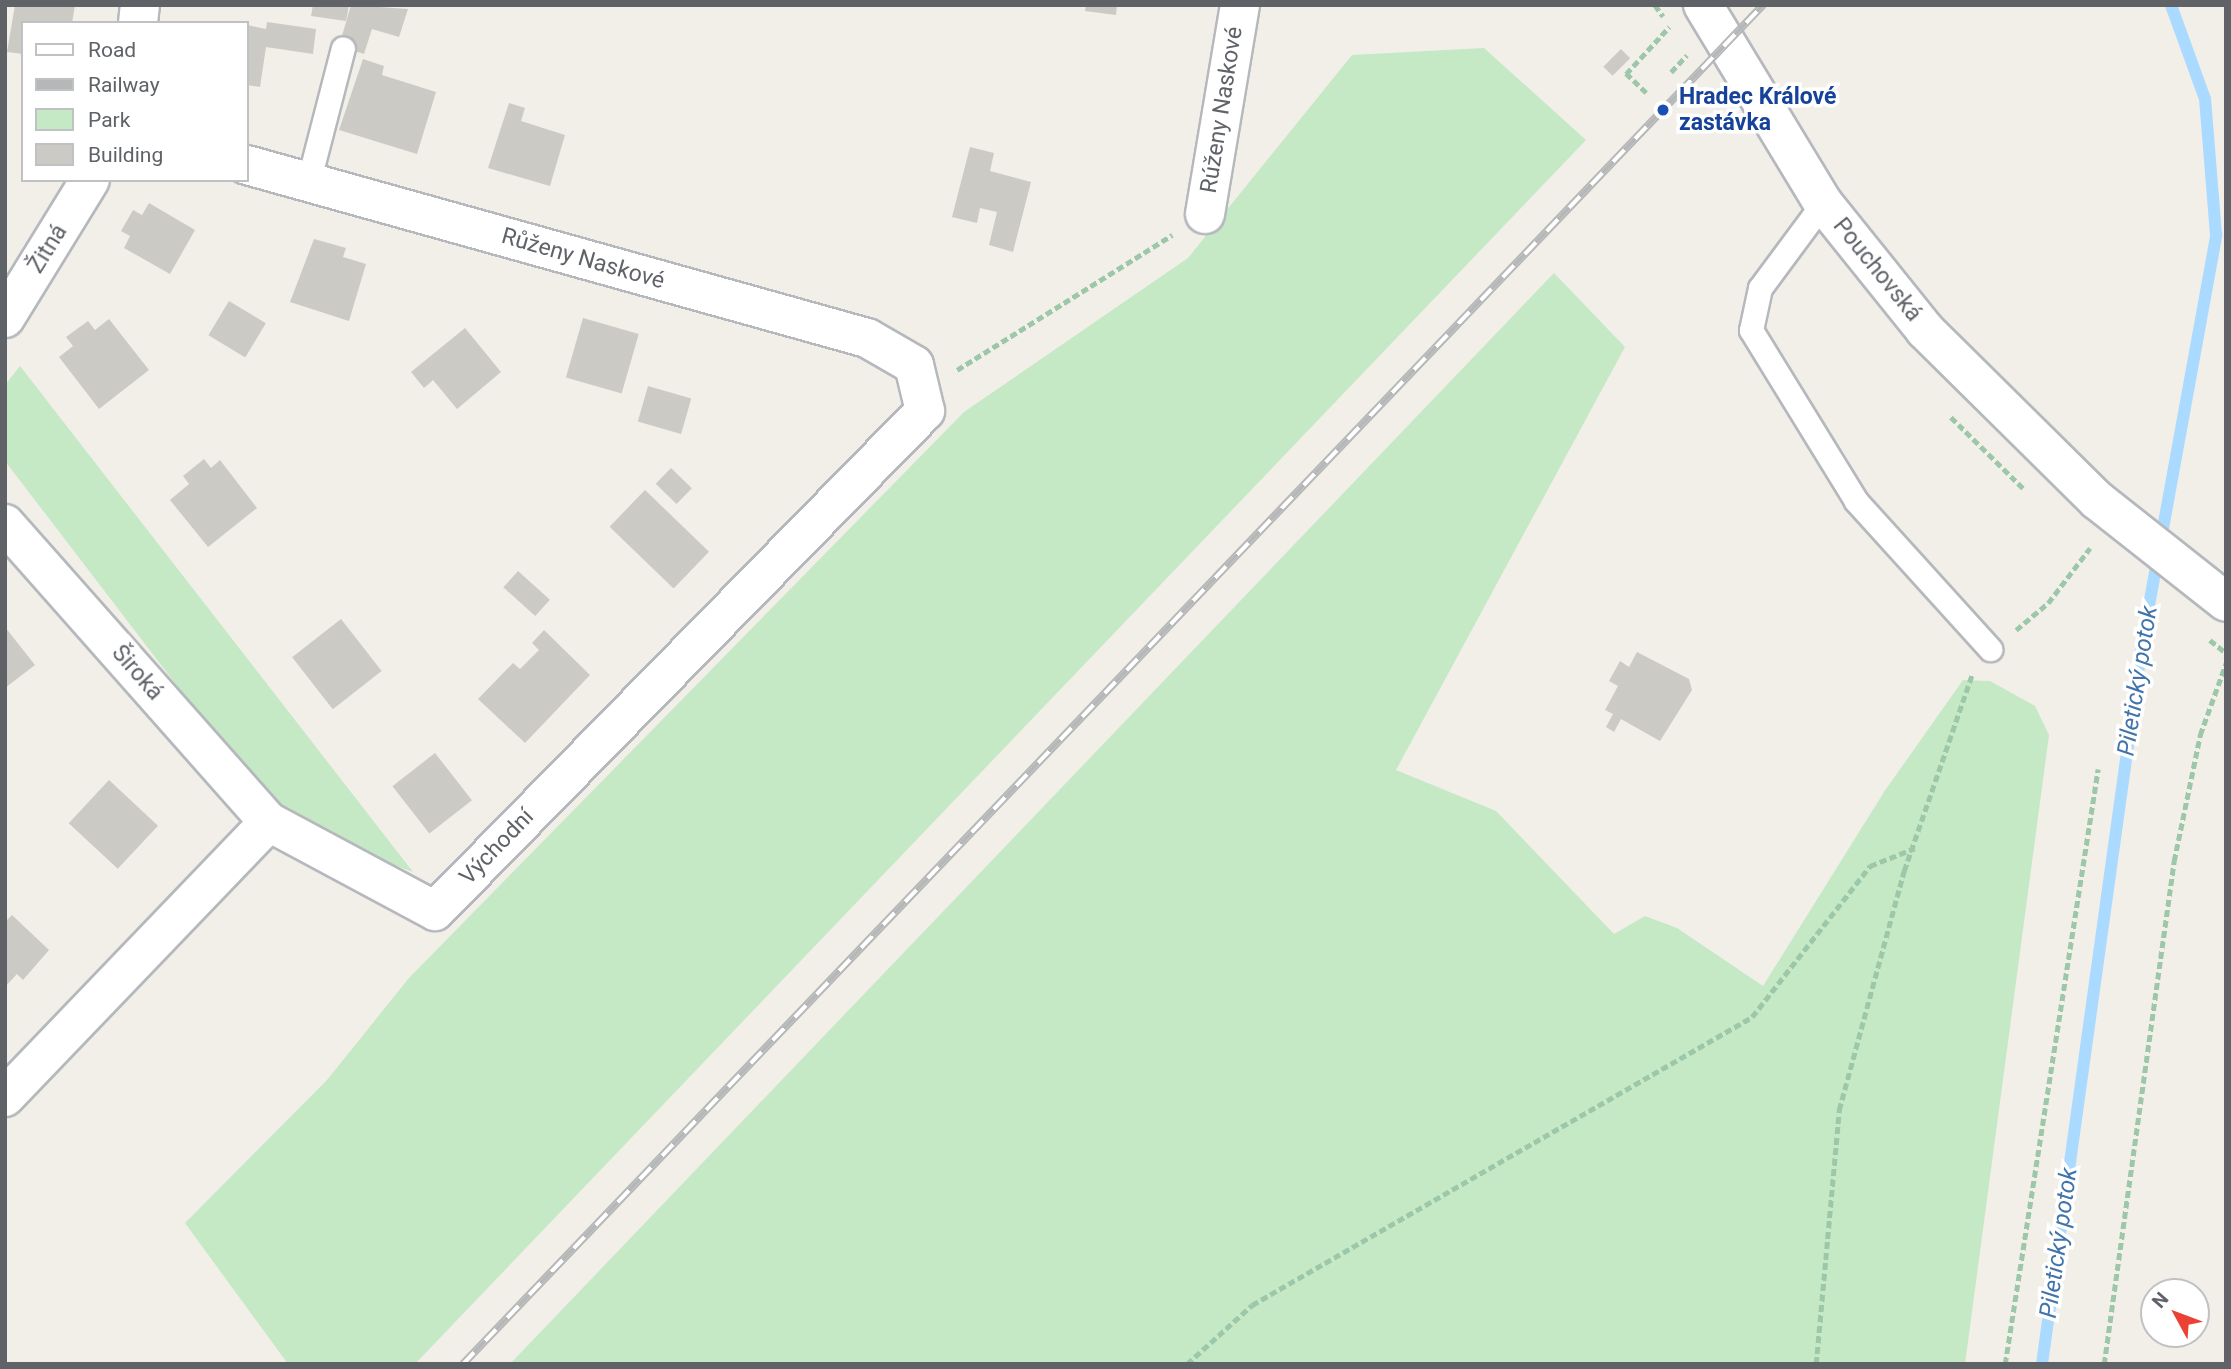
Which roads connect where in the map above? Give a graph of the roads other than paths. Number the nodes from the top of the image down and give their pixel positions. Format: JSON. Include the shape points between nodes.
{"nodes":[{"id":1,"x":1240,"y":5,"type":"edge"},
{"id":2,"x":1703,"y":5,"type":"edge"},
{"id":3,"x":343,"y":48,"type":"dead end"},
{"id":4,"x":248,"y":165,"type":"edge"},
{"id":5,"x":89,"y":182,"type":"edge"},
{"id":6,"x":308,"y":183,"type":"junction"},
{"id":7,"x":1823,"y":203,"type":"junction"},
{"id":8,"x":1205,"y":214,"type":"road end"},
{"id":9,"x":5,"y":318,"type":"edge"},
{"id":10,"x":918,"y":379,"type":"joint"},
{"id":11,"x":5,"y":524,"type":"edge"},
{"id":12,"x":2224,"y":600,"type":"edge"},
{"id":13,"x":1990,"y":649,"type":"road end"},
{"id":14,"x":269,"y":822,"type":"junction"},
{"id":15,"x":5,"y":1097,"type":"edge"}],
"edges":[{"from":1,"to":8,"type":"street","name":"Rúženy Naskové"},
{"from":2,"to":7,"type":"street","name":"Pouchovská"},
{"from":3,"to":6,"type":"lane"},
{"from":4,"to":6,"type":"street","name":"Růženy Naskové"},
{"from":5,"to":9,"type":"street","name":"Žitná"},
{"from":6,"to":10,"type":"street","name":"Růženy Naskové","via":[[867,338]]},
{"from":7,"to":12,"type":"street","name":"Pouchovská","via":[[1925,330],[2097,500]]},
{"from":7,"to":13,"type":"lane","via":[[1760,288],[1751,330],[1856,501]]},
{"from":10,"to":14,"type":"street","name":"Východní","via":[[925,411],[435,911]]},
{"from":11,"to":14,"type":"street","name":"Široká"},
{"from":14,"to":15,"type":"street"}]}
